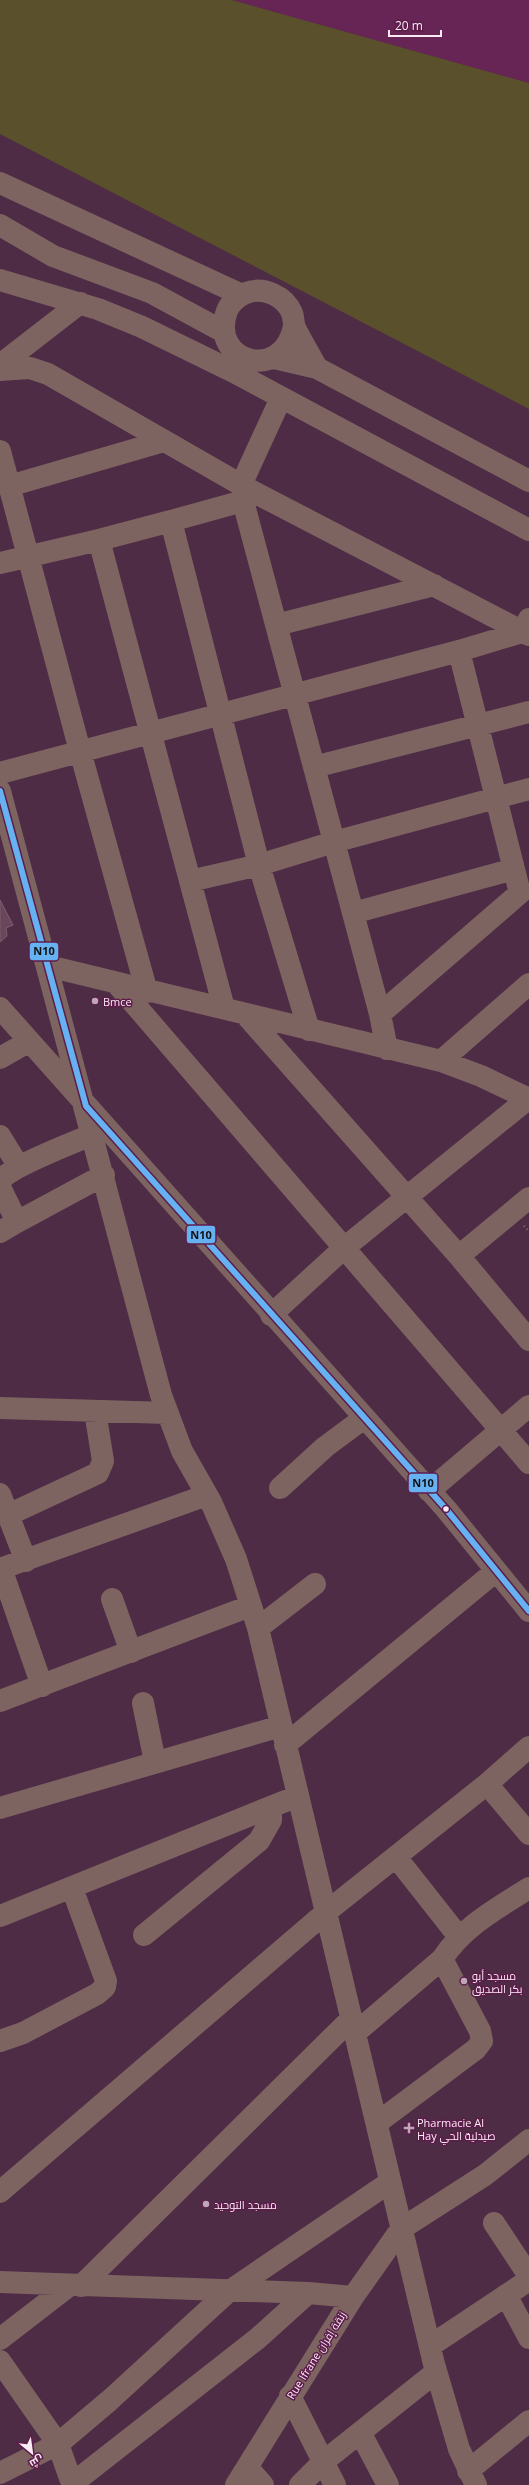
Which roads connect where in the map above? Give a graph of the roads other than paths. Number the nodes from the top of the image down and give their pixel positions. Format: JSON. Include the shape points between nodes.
{"nodes":[{"id":1,"x":0,"y":183,"type":"edge"},
{"id":2,"x":0,"y":225,"type":"edge"},
{"id":3,"x":0,"y":280,"type":"edge"},
{"id":4,"x":242,"y":295,"type":"junction"},
{"id":5,"x":80,"y":303,"type":"junction"},
{"id":6,"x":294,"y":326,"type":"junction"},
{"id":7,"x":224,"y":332,"type":"junction"},
{"id":8,"x":274,"y":358,"type":"junction"},
{"id":9,"x":0,"y":365,"type":"edge"},
{"id":10,"x":318,"y":368,"type":"junction"},
{"id":11,"x":0,"y":370,"type":"edge"},
{"id":12,"x":282,"y":398,"type":"junction"},
{"id":13,"x":164,"y":441,"type":"junction"},
{"id":14,"x":0,"y":451,"type":"edge"},
{"id":15,"x":529,"y":481,"type":"edge"},
{"id":16,"x":9,"y":486,"type":"junction"},
{"id":17,"x":244,"y":492,"type":"junction"},
{"id":18,"x":171,"y":521,"type":"junction"},
{"id":19,"x":529,"y":530,"type":"edge"},
{"id":20,"x":99,"y":540,"type":"junction"},
{"id":21,"x":28,"y":556,"type":"junction"},
{"id":22,"x":0,"y":563,"type":"edge"},
{"id":23,"x":434,"y":585,"type":"junction"},
{"id":24,"x":276,"y":625,"type":"junction"},
{"id":25,"x":527,"y":629,"type":"edge"},
{"id":26,"x":459,"y":651,"type":"junction"},
{"id":27,"x":294,"y":695,"type":"junction"},
{"id":28,"x":529,"y":712,"type":"edge"},
{"id":29,"x":220,"y":714,"type":"junction"},
{"id":30,"x":477,"y":724,"type":"junction"},
{"id":31,"x":150,"y":733,"type":"junction"},
{"id":32,"x":80,"y":751,"type":"junction"},
{"id":33,"x":314,"y":767,"type":"junction"},
{"id":34,"x":0,"y":773,"type":"edge"},
{"id":35,"x":529,"y":789,"type":"edge"},
{"id":36,"x":0,"y":791,"type":"edge"},
{"id":37,"x":496,"y":799,"type":"junction"},
{"id":38,"x":334,"y":842,"type":"junction"},
{"id":39,"x":259,"y":865,"type":"junction"},
{"id":40,"x":514,"y":869,"type":"junction"},
{"id":41,"x":190,"y":881,"type":"junction"},
{"id":42,"x":525,"y":890,"type":"edge"},
{"id":43,"x":353,"y":913,"type":"junction"},
{"id":44,"x":48,"y":966,"type":"junction"},
{"id":45,"x":118,"y":984,"type":"junction"},
{"id":46,"x":529,"y":984,"type":"edge"},
{"id":47,"x":147,"y":992,"type":"junction"},
{"id":48,"x":0,"y":1008,"type":"edge"},
{"id":49,"x":224,"y":1008,"type":"junction"},
{"id":50,"x":245,"y":1014,"type":"junction"},
{"id":51,"x":380,"y":1014,"type":"junction"},
{"id":52,"x":310,"y":1030,"type":"junction"},
{"id":53,"x":28,"y":1042,"type":"junction"},
{"id":54,"x":387,"y":1049,"type":"junction"},
{"id":55,"x":0,"y":1058,"type":"edge"},
{"id":56,"x":441,"y":1061,"type":"junction"},
{"id":57,"x":529,"y":1098,"type":"edge"},
{"id":58,"x":86,"y":1106,"type":"junction"},
{"id":59,"x":93,"y":1134,"type":"junction"},
{"id":60,"x":0,"y":1136,"type":"edge"},
{"id":61,"x":19,"y":1167,"type":"junction"},
{"id":62,"x":104,"y":1175,"type":"junction"},
{"id":63,"x":0,"y":1181,"type":"edge"},
{"id":64,"x":0,"y":1187,"type":"edge"},
{"id":65,"x":406,"y":1197,"type":"junction"},
{"id":66,"x":529,"y":1198,"type":"edge"},
{"id":67,"x":8,"y":1227,"type":"edge"},
{"id":68,"x":344,"y":1248,"type":"junction"},
{"id":69,"x":459,"y":1256,"type":"junction"},
{"id":70,"x":271,"y":1315,"type":"junction"},
{"id":71,"x":529,"y":1340,"type":"edge"},
{"id":72,"x":529,"y":1406,"type":"edge"},
{"id":73,"x":0,"y":1408,"type":"edge"},
{"id":74,"x":95,"y":1411,"type":"junction"},
{"id":75,"x":168,"y":1413,"type":"junction"},
{"id":76,"x":364,"y":1418,"type":"junction"},
{"id":77,"x":499,"y":1430,"type":"junction"},
{"id":78,"x":529,"y":1463,"type":"edge"},
{"id":79,"x":280,"y":1488,"type":"dead end"},
{"id":80,"x":429,"y":1491,"type":"junction"},
{"id":81,"x":0,"y":1494,"type":"edge"},
{"id":82,"x":208,"y":1495,"type":"junction"},
{"id":83,"x":8,"y":1516,"type":"junction"},
{"id":84,"x":26,"y":1561,"type":"junction"},
{"id":85,"x":1,"y":1569,"type":"edge"},
{"id":86,"x":496,"y":1571,"type":"junction"},
{"id":87,"x":315,"y":1584,"type":"dead end"},
{"id":88,"x":112,"y":1599,"type":"dead end"},
{"id":89,"x":250,"y":1606,"type":"junction"},
{"id":90,"x":528,"y":1608,"type":"edge"},
{"id":91,"x":258,"y":1628,"type":"junction"},
{"id":92,"x":130,"y":1652,"type":"junction"},
{"id":93,"x":42,"y":1686,"type":"junction"},
{"id":94,"x":0,"y":1701,"type":"edge"},
{"id":95,"x":143,"y":1703,"type":"dead end"},
{"id":96,"x":283,"y":1735,"type":"junction"},
{"id":97,"x":529,"y":1747,"type":"edge"},
{"id":98,"x":155,"y":1762,"type":"junction"},
{"id":99,"x":487,"y":1784,"type":"junction"},
{"id":100,"x":298,"y":1796,"type":"junction"},
{"id":101,"x":271,"y":1807,"type":"junction"},
{"id":102,"x":0,"y":1808,"type":"edge"},
{"id":103,"x":529,"y":1834,"type":"edge"},
{"id":104,"x":396,"y":1857,"type":"junction"},
{"id":105,"x":72,"y":1888,"type":"junction"},
{"id":106,"x":529,"y":1888,"type":"edge"},
{"id":107,"x":325,"y":1913,"type":"junction"},
{"id":108,"x":0,"y":1916,"type":"edge"},
{"id":109,"x":144,"y":1935,"type":"dead end"},
{"id":110,"x":459,"y":1937,"type":"junction"},
{"id":111,"x":442,"y":1959,"type":"junction"},
{"id":112,"x":352,"y":2026,"type":"junction"},
{"id":113,"x":0,"y":2041,"type":"edge"},
{"id":114,"x":377,"y":2123,"type":"junction"},
{"id":115,"x":529,"y":2140,"type":"edge"},
{"id":116,"x":390,"y":2182,"type":"junction"},
{"id":117,"x":1,"y":2190,"type":"edge"},
{"id":118,"x":494,"y":2223,"type":"dead end"},
{"id":119,"x":401,"y":2230,"type":"junction"},
{"id":120,"x":529,"y":2276,"type":"edge"},
{"id":121,"x":529,"y":2280,"type":"edge"},
{"id":122,"x":0,"y":2282,"type":"edge"},
{"id":123,"x":76,"y":2285,"type":"junction"},
{"id":124,"x":228,"y":2292,"type":"junction"},
{"id":125,"x":308,"y":2292,"type":"junction"},
{"id":126,"x":506,"y":2295,"type":"junction"},
{"id":127,"x":353,"y":2297,"type":"junction"},
{"id":128,"x":529,"y":2338,"type":"edge"},
{"id":129,"x":0,"y":2339,"type":"edge"},
{"id":130,"x":430,"y":2346,"type":"junction"},
{"id":131,"x":0,"y":2361,"type":"edge"},
{"id":132,"x":436,"y":2372,"type":"junction"},
{"id":133,"x":290,"y":2396,"type":"junction"},
{"id":134,"x":529,"y":2421,"type":"edge"},
{"id":135,"x":361,"y":2434,"type":"junction"},
{"id":136,"x":58,"y":2444,"type":"junction"},
{"id":137,"x":323,"y":2462,"type":"junction"},
{"id":138,"x":0,"y":2473,"type":"edge"},
{"id":139,"x":242,"y":2476,"type":"edge"},
{"id":140,"x":472,"y":2481,"type":"edge"},
{"id":141,"x":263,"y":2485,"type":"edge"},
{"id":142,"x":300,"y":2485,"type":"edge"},
{"id":143,"x":335,"y":2485,"type":"edge"},
{"id":144,"x":388,"y":2485,"type":"edge"}],
"edges":[{"from":1,"to":4,"type":"street"},
{"from":2,"to":7,"type":"street","via":[[53,256],[152,293]]},
{"from":3,"to":5,"type":"street"},
{"from":4,"to":6,"type":"street","via":[[262,290],[277,295],[286,303],[292,314]]},
{"from":4,"to":7,"type":"street","via":[[228,308]]},
{"from":5,"to":9,"type":"street"},
{"from":5,"to":12,"type":"street","via":[[142,327]]},
{"from":6,"to":8,"type":"street","via":[[292,338]]},
{"from":6,"to":10,"type":"street"},
{"from":7,"to":8,"type":"street","via":[[228,344],[242,357],[254,361]]},
{"from":8,"to":10,"type":"street"},
{"from":10,"to":15,"type":"street"},
{"from":11,"to":13,"type":"street","via":[[30,368],[48,374]]},
{"from":12,"to":17,"type":"street"},
{"from":12,"to":19,"type":"street"},
{"from":13,"to":16,"type":"street"},
{"from":13,"to":17,"type":"street"},
{"from":14,"to":16,"type":"street"},
{"from":16,"to":21,"type":"street"},
{"from":17,"to":18,"type":"street"},
{"from":17,"to":23,"type":"street"},
{"from":17,"to":24,"type":"street"},
{"from":18,"to":20,"type":"street"},
{"from":18,"to":29,"type":"street"},
{"from":20,"to":21,"type":"street"},
{"from":20,"to":31,"type":"street"},
{"from":21,"to":22,"type":"street"},
{"from":21,"to":32,"type":"street"},
{"from":23,"to":24,"type":"street"},
{"from":23,"to":25,"type":"street"},
{"from":24,"to":27,"type":"street"},
{"from":25,"to":26,"type":"street"},
{"from":26,"to":27,"type":"street"},
{"from":26,"to":30,"type":"street"},
{"from":27,"to":29,"type":"street"},
{"from":27,"to":33,"type":"street"},
{"from":28,"to":30,"type":"street"},
{"from":29,"to":31,"type":"street"},
{"from":29,"to":39,"type":"street"},
{"from":30,"to":33,"type":"street"},
{"from":30,"to":37,"type":"street"},
{"from":31,"to":32,"type":"street"},
{"from":31,"to":41,"type":"street"},
{"from":32,"to":34,"type":"street"},
{"from":32,"to":47,"type":"street"},
{"from":33,"to":38,"type":"street"},
{"from":35,"to":37,"type":"street"},
{"from":36,"to":44,"type":"street"},
{"from":37,"to":38,"type":"street"},
{"from":37,"to":40,"type":"street"},
{"from":38,"to":39,"type":"street"},
{"from":38,"to":43,"type":"street"},
{"from":39,"to":41,"type":"street"},
{"from":39,"to":52,"type":"street"},
{"from":40,"to":42,"type":"street"},
{"from":40,"to":43,"type":"street"},
{"from":41,"to":49,"type":"street"},
{"from":42,"to":51,"type":"street"},
{"from":43,"to":51,"type":"street"},
{"from":44,"to":45,"type":"street"},
{"from":44,"to":58,"type":"street"},
{"from":45,"to":47,"type":"street"},
{"from":45,"to":68,"type":"street"},
{"from":46,"to":56,"type":"street"},
{"from":47,"to":49,"type":"street"},
{"from":48,"to":53,"type":"street"},
{"from":49,"to":50,"type":"street"},
{"from":50,"to":52,"type":"street"},
{"from":50,"to":65,"type":"street"},
{"from":51,"to":54,"type":"street"},
{"from":52,"to":54,"type":"street"},
{"from":53,"to":55,"type":"street"},
{"from":53,"to":58,"type":"street"},
{"from":54,"to":56,"type":"street"},
{"from":56,"to":57,"type":"street"},
{"from":57,"to":65,"type":"street"},
{"from":58,"to":59,"type":"street"},
{"from":58,"to":70,"type":"street"},
{"from":59,"to":61,"type":"street"},
{"from":59,"to":62,"type":"street"},
{"from":60,"to":61,"type":"street"},
{"from":61,"to":63,"type":"street","via":[[4,1175]]},
{"from":62,"to":67,"type":"street"},
{"from":62,"to":75,"type":"street"},
{"from":64,"to":67,"type":"street"},
{"from":65,"to":68,"type":"street"},
{"from":65,"to":69,"type":"street"},
{"from":66,"to":69,"type":"street"},
{"from":68,"to":70,"type":"street"},
{"from":68,"to":77,"type":"street"},
{"from":69,"to":71,"type":"street"},
{"from":70,"to":76,"type":"street"},
{"from":72,"to":77,"type":"street"},
{"from":73,"to":74,"type":"street"},
{"from":74,"to":75,"type":"street"},
{"from":74,"to":83,"type":"street","via":[[102,1461],[98,1473]]},
{"from":75,"to":82,"type":"street","via":[[182,1451]]},
{"from":76,"to":79,"type":"street","via":[[325,1447]]},
{"from":76,"to":80,"type":"street"},
{"from":77,"to":78,"type":"street"},
{"from":77,"to":80,"type":"street"},
{"from":80,"to":86,"type":"street"},
{"from":81,"to":83,"type":"street"},
{"from":82,"to":84,"type":"street"},
{"from":82,"to":89,"type":"street","via":[[236,1559]]},
{"from":83,"to":84,"type":"street"},
{"from":84,"to":85,"type":"street"},
{"from":85,"to":93,"type":"street"},
{"from":86,"to":90,"type":"street"},
{"from":86,"to":96,"type":"street"},
{"from":87,"to":91,"type":"street"},
{"from":88,"to":92,"type":"street"},
{"from":89,"to":91,"type":"street"},
{"from":89,"to":92,"type":"street"},
{"from":91,"to":96,"type":"street"},
{"from":92,"to":93,"type":"street"},
{"from":93,"to":94,"type":"street"},
{"from":95,"to":98,"type":"street"},
{"from":96,"to":98,"type":"street"},
{"from":96,"to":100,"type":"street"},
{"from":97,"to":99,"type":"street"},
{"from":98,"to":102,"type":"street"},
{"from":99,"to":103,"type":"street"},
{"from":99,"to":104,"type":"street"},
{"from":100,"to":101,"type":"street"},
{"from":100,"to":107,"type":"street"},
{"from":101,"to":105,"type":"street"},
{"from":101,"to":109,"type":"street","via":[[271,1820],[259,1841]]},
{"from":104,"to":107,"type":"street"},
{"from":104,"to":110,"type":"street"},
{"from":105,"to":108,"type":"street"},
{"from":105,"to":113,"type":"street","via":[[106,1981],[105,1987],[97,1994],[23,2033]]},
{"from":106,"to":110,"type":"street","via":[[482,1917]]},
{"from":107,"to":112,"type":"street"},
{"from":107,"to":117,"type":"street"},
{"from":110,"to":111,"type":"street"},
{"from":111,"to":112,"type":"street"},
{"from":111,"to":114,"type":"street","via":[[480,2031],[482,2041],[476,2049]]},
{"from":112,"to":114,"type":"street"},
{"from":112,"to":123,"type":"street"},
{"from":114,"to":116,"type":"street"},
{"from":115,"to":119,"type":"street","via":[[484,2175]]},
{"from":116,"to":119,"type":"street"},
{"from":116,"to":124,"type":"street"},
{"from":118,"to":120,"type":"street"},
{"from":119,"to":127,"type":"street","name":"Rue Ifrane زنقة إفران"},
{"from":119,"to":130,"type":"street"},
{"from":121,"to":126,"type":"street"},
{"from":122,"to":123,"type":"street"},
{"from":123,"to":124,"type":"street"},
{"from":123,"to":129,"type":"street"},
{"from":124,"to":125,"type":"street"},
{"from":124,"to":136,"type":"street"},
{"from":125,"to":127,"type":"street"},
{"from":125,"to":136,"type":"street","via":[[257,2339],[80,2479],[70,2478]]},
{"from":126,"to":128,"type":"street"},
{"from":126,"to":130,"type":"street"},
{"from":127,"to":133,"type":"street","name":"Rue Ifrane زنقة إفران"},
{"from":130,"to":132,"type":"street"},
{"from":131,"to":136,"type":"street"},
{"from":132,"to":135,"type":"street"},
{"from":132,"to":140,"type":"street","via":[[452,2428]]},
{"from":133,"to":137,"type":"street"},
{"from":133,"to":139,"type":"street","name":"Rue Ifrane زنقة إفران"},
{"from":134,"to":140,"type":"street"},
{"from":135,"to":137,"type":"street"},
{"from":135,"to":144,"type":"street"},
{"from":136,"to":138,"type":"street"},
{"from":137,"to":142,"type":"street"},
{"from":137,"to":143,"type":"street"},
{"from":139,"to":141,"type":"street"}]}
